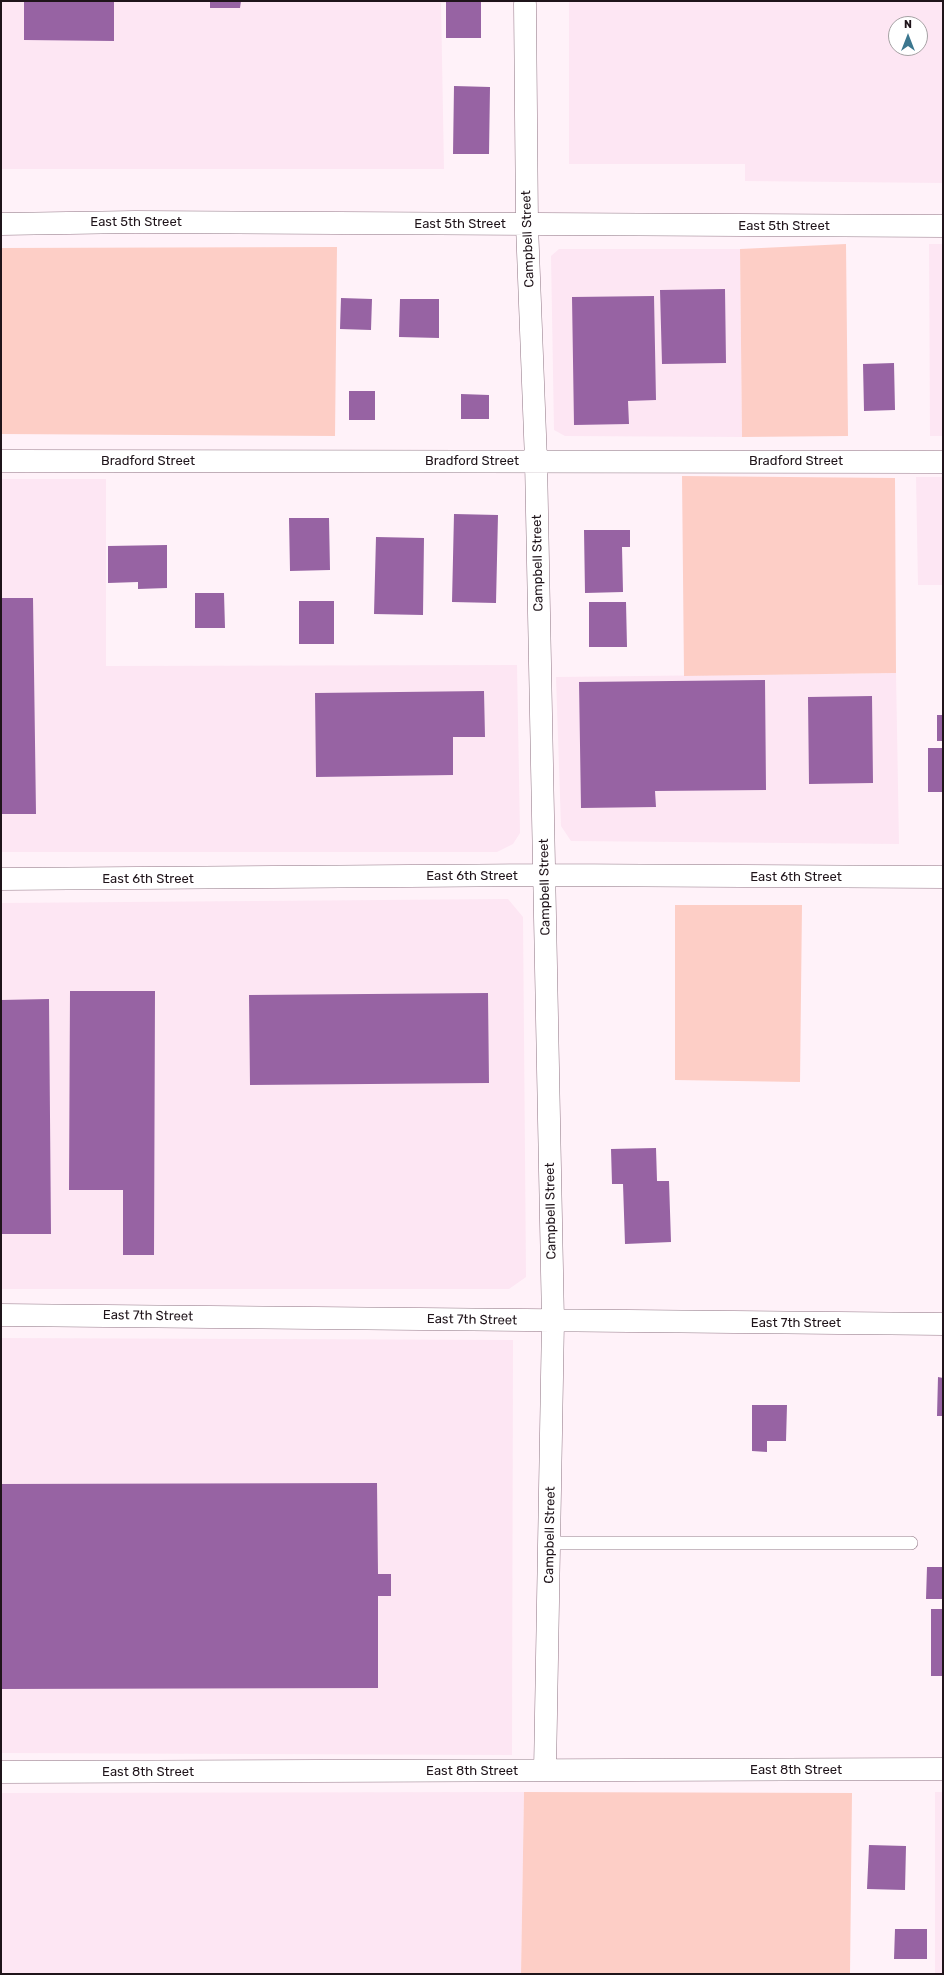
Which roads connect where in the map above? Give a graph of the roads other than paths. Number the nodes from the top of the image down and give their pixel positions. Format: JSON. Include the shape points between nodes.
{"nodes":[{"id":1,"x":525,"y":4,"type":"dead end"},
{"id":2,"x":1,"y":224,"type":"edge"},
{"id":3,"x":527,"y":225,"type":"junction"},
{"id":4,"x":943,"y":226,"type":"edge"},
{"id":5,"x":536,"y":460,"type":"junction"},
{"id":6,"x":1,"y":461,"type":"edge"},
{"id":7,"x":943,"y":462,"type":"edge"},
{"id":8,"x":544,"y":875,"type":"junction"},
{"id":9,"x":943,"y":878,"type":"edge"},
{"id":10,"x":1,"y":879,"type":"edge"},
{"id":11,"x":1,"y":1315,"type":"edge"},
{"id":12,"x":553,"y":1321,"type":"junction"},
{"id":13,"x":943,"y":1324,"type":"edge"},
{"id":14,"x":550,"y":1543,"type":"junction"},
{"id":15,"x":911,"y":1543,"type":"dead end"},
{"id":16,"x":943,"y":1769,"type":"edge"},
{"id":17,"x":545,"y":1770,"type":"junction"},
{"id":18,"x":1,"y":1772,"type":"edge"}],
"edges":[{"from":1,"to":3,"type":"street","name":"Campbell Street"},
{"from":2,"to":3,"type":"street","name":"East 5th Street","via":[[143,222]]},
{"from":3,"to":4,"type":"street","name":"East 5th Street"},
{"from":3,"to":5,"type":"street","name":"Campbell Street"},
{"from":5,"to":6,"type":"street","name":"Bradford Street"},
{"from":5,"to":7,"type":"street","name":"Bradford Street"},
{"from":5,"to":8,"type":"street","name":"Campbell Street"},
{"from":8,"to":9,"type":"street","name":"East 6th Street"},
{"from":8,"to":10,"type":"street","name":"East 6th Street"},
{"from":8,"to":12,"type":"street","name":"Campbell Street"},
{"from":11,"to":12,"type":"street","name":"East 7th Street"},
{"from":12,"to":13,"type":"street","name":"East 7th Street"},
{"from":12,"to":14,"type":"street","name":"Campbell Street"},
{"from":14,"to":15,"type":"lane"},
{"from":14,"to":17,"type":"street","name":"Campbell Street"},
{"from":16,"to":17,"type":"street","name":"East 8th Street"},
{"from":17,"to":18,"type":"street","name":"East 8th Street"}]}
